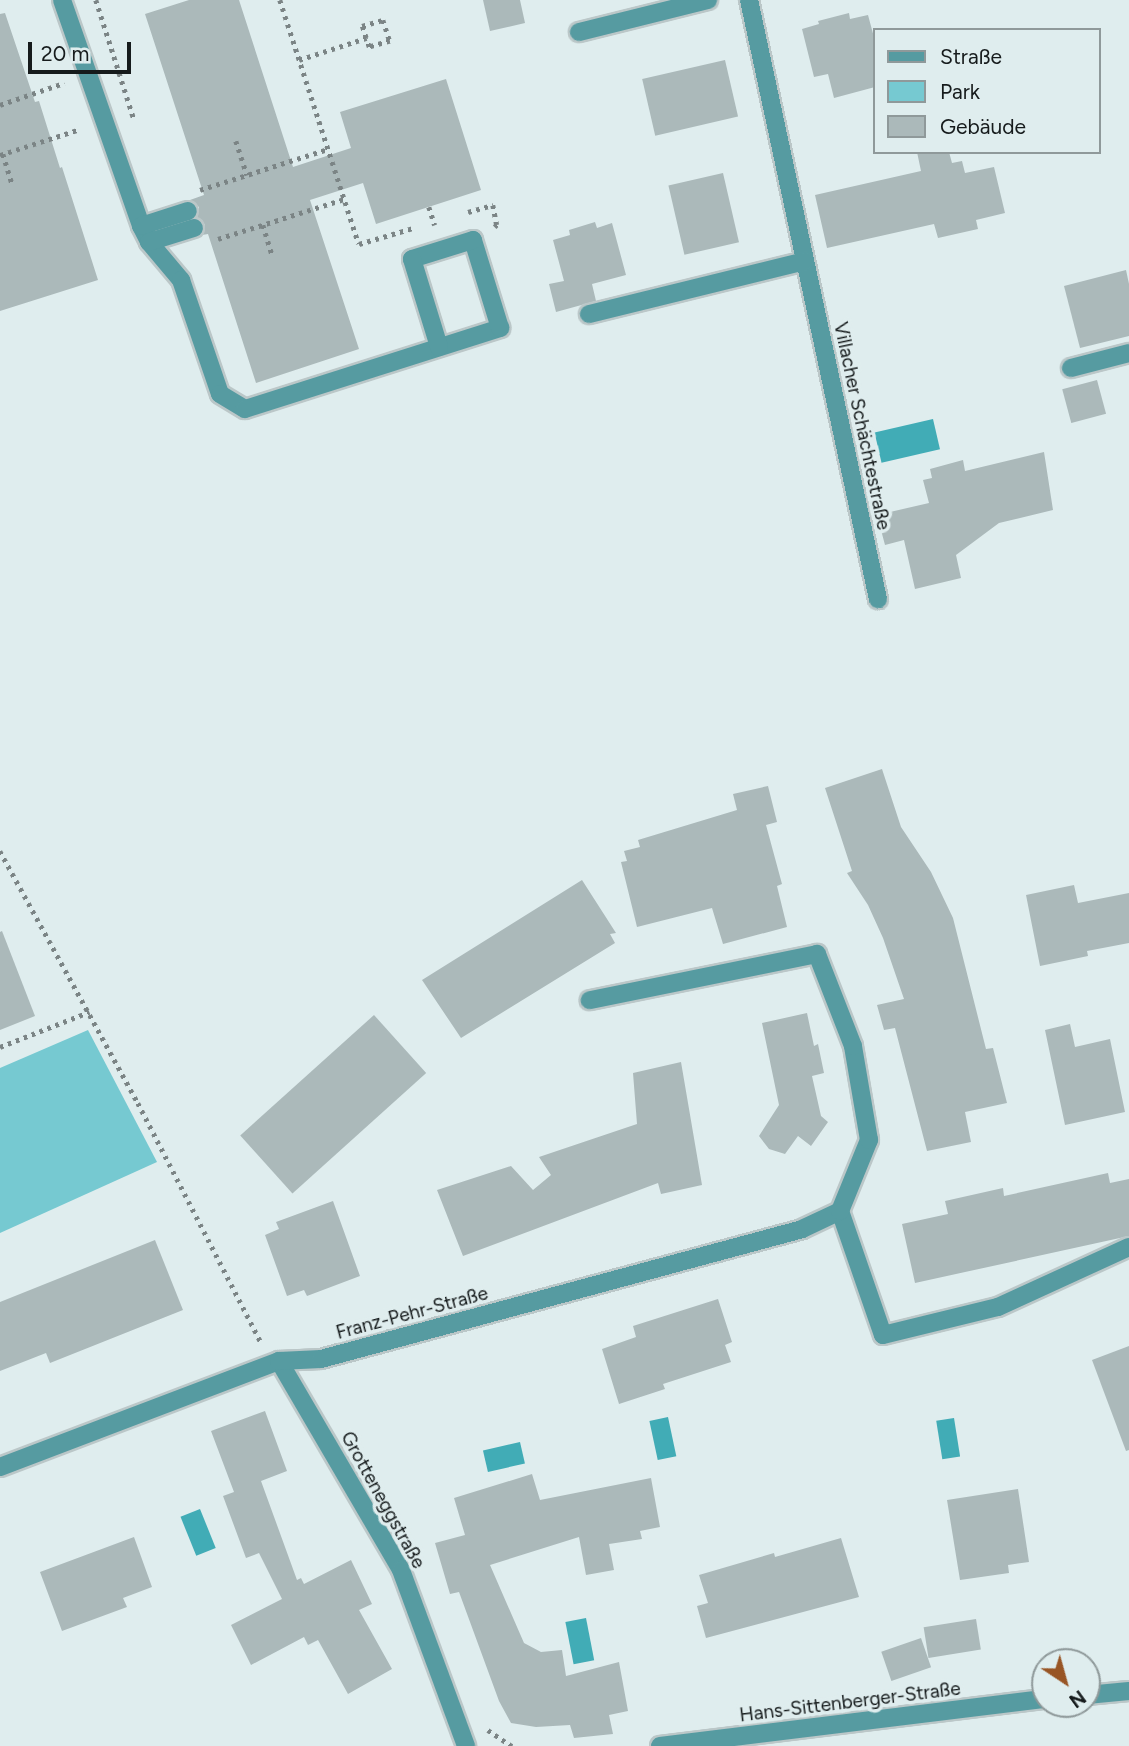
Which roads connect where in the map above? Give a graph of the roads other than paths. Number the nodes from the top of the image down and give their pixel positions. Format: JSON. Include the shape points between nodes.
{"nodes":[{"id":1,"x":62,"y":0,"type":"edge"},
{"id":2,"x":708,"y":0,"type":"edge"},
{"id":3,"x":749,"y":0,"type":"edge"},
{"id":4,"x":579,"y":32,"type":"dead end"},
{"id":5,"x":188,"y":211,"type":"dead end"},
{"id":6,"x":194,"y":228,"type":"dead end"},
{"id":7,"x":145,"y":234,"type":"junction"},
{"id":8,"x":805,"y":261,"type":"junction"},
{"id":9,"x":589,"y":314,"type":"dead end"},
{"id":10,"x":439,"y":348,"type":"junction"},
{"id":11,"x":1129,"y":353,"type":"edge"},
{"id":12,"x":1071,"y":368,"type":"dead end"},
{"id":13,"x":878,"y":598,"type":"dead end"},
{"id":14,"x":590,"y":1000,"type":"dead end"},
{"id":15,"x":840,"y":1211,"type":"junction"},
{"id":16,"x":1129,"y":1247,"type":"edge"},
{"id":17,"x":275,"y":1354,"type":"junction"},
{"id":18,"x":0,"y":1467,"type":"edge"},
{"id":19,"x":1129,"y":1691,"type":"edge"},
{"id":20,"x":1101,"y":1694,"type":"edge"},
{"id":21,"x":1031,"y":1701,"type":"edge"},
{"id":22,"x":466,"y":1746,"type":"edge"},
{"id":23,"x":660,"y":1746,"type":"edge"}],
"edges":[{"from":1,"to":7,"type":"street"},
{"from":2,"to":4,"type":"street"},
{"from":3,"to":8,"type":"street","name":"Villacher Schächtestraße"},
{"from":5,"to":7,"type":"street"},
{"from":6,"to":7,"type":"street"},
{"from":7,"to":10,"type":"street","via":[[181,280],[220,394],[245,409]]},
{"from":8,"to":9,"type":"street"},
{"from":8,"to":13,"type":"street","name":"Villacher Schächtestraße"},
{"from":10,"to":10,"type":"street","via":[[500,328],[473,240],[412,258]]},
{"from":11,"to":12,"type":"street"},
{"from":14,"to":15,"type":"street","via":[[817,954],[853,1046],[869,1140]]},
{"from":15,"to":16,"type":"street","via":[[883,1335],[998,1307]]},
{"from":15,"to":17,"type":"street","name":"Franz-Pehr-Straße","via":[[802,1229],[334,1356]]},
{"from":17,"to":18,"type":"street","name":"Franz-Pehr-Straße"},
{"from":17,"to":22,"type":"street","name":"Grotteneggstraße","via":[[401,1570]]},
{"from":19,"to":20,"type":"street"},
{"from":21,"to":23,"type":"street","name":"Hans-Sittenberger-Straße"}]}
